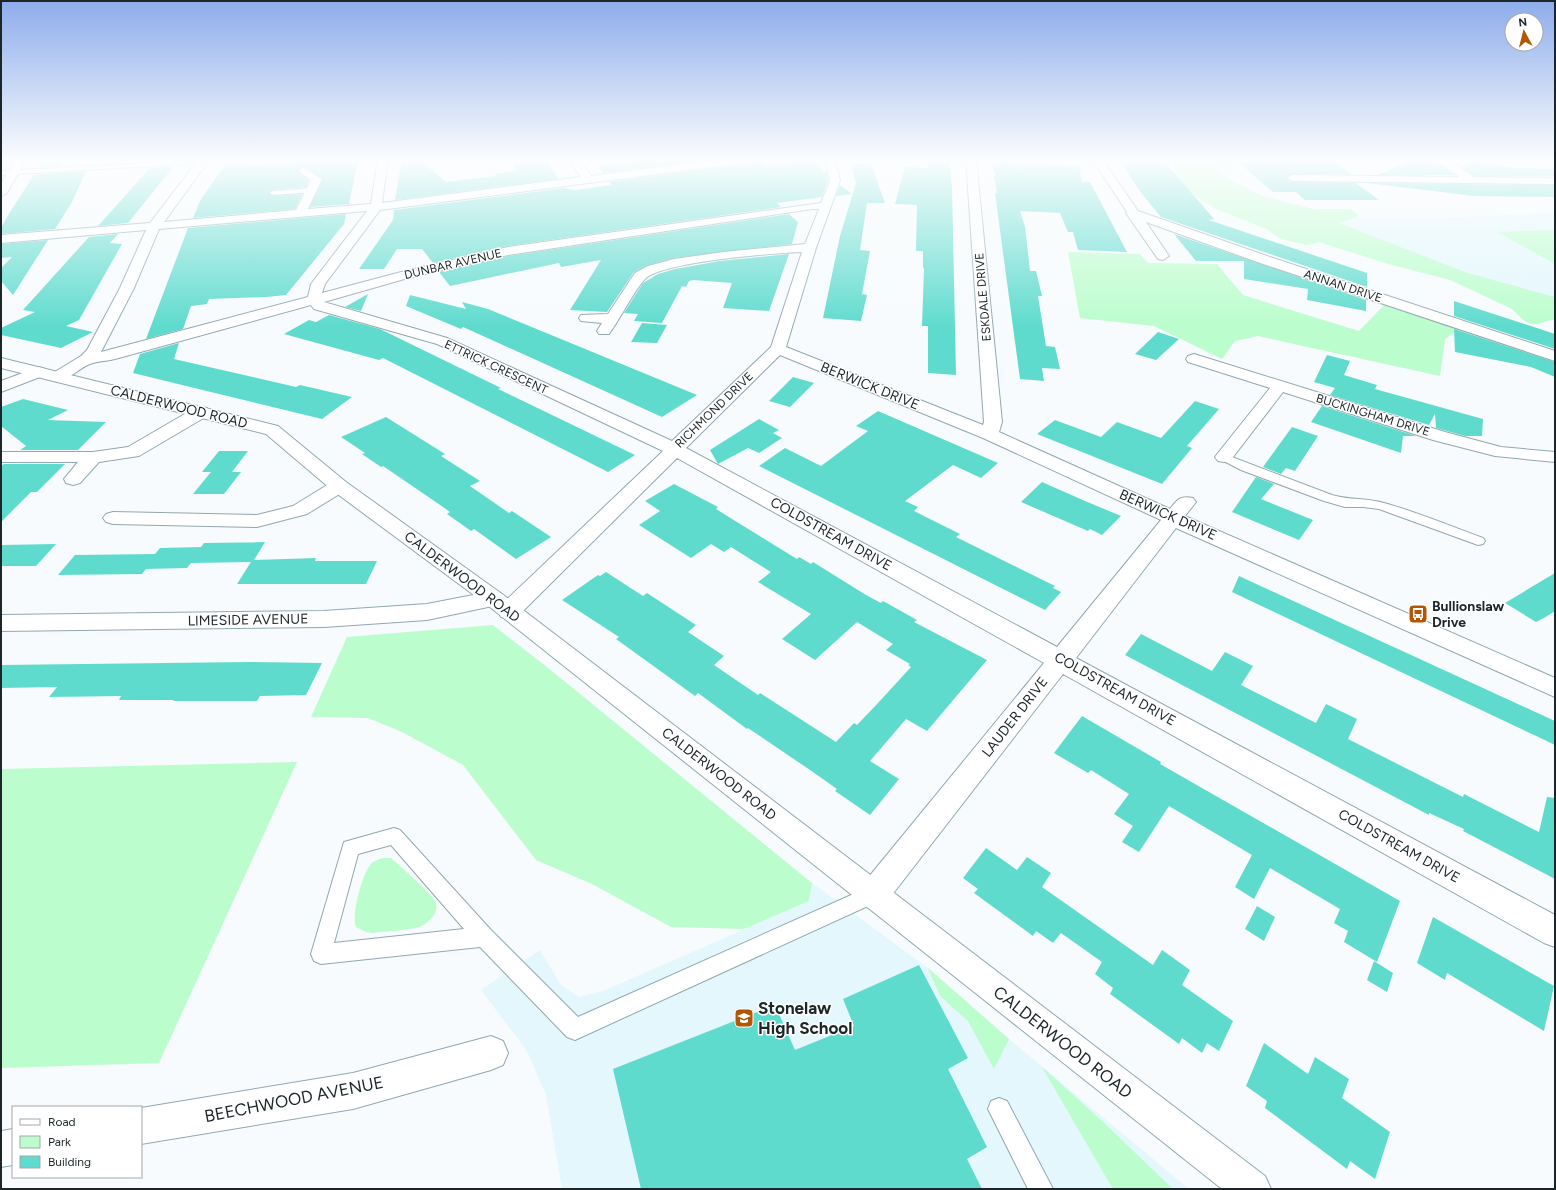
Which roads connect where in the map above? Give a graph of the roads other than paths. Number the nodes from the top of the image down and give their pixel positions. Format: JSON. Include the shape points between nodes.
{"nodes":[{"id":1,"x":163,"y":215,"type":"edge"},
{"id":2,"x":294,"y":215,"type":"edge"},
{"id":3,"x":370,"y":215,"type":"edge"},
{"id":4,"x":752,"y":215,"type":"edge"},
{"id":5,"x":823,"y":215,"type":"edge"},
{"id":6,"x":976,"y":215,"type":"edge"},
{"id":7,"x":1133,"y":215,"type":"edge"},
{"id":8,"x":1136,"y":215,"type":"edge"},
{"id":9,"x":154,"y":226,"type":"junction"},
{"id":10,"x":1,"y":239,"type":"edge"},
{"id":11,"x":810,"y":248,"type":"junction"},
{"id":12,"x":1163,"y":256,"type":"dead end"},
{"id":13,"x":315,"y":300,"type":"junction"},
{"id":14,"x":586,"y":318,"type":"dead end"},
{"id":15,"x":778,"y":349,"type":"junction"},
{"id":16,"x":1555,"y":356,"type":"edge"},
{"id":17,"x":1195,"y":358,"type":"dead end"},
{"id":18,"x":87,"y":359,"type":"junction"},
{"id":19,"x":1,"y":363,"type":"edge"},
{"id":20,"x":49,"y":374,"type":"junction"},
{"id":21,"x":1280,"y":386,"type":"junction"},
{"id":22,"x":1,"y":387,"type":"edge"},
{"id":23,"x":201,"y":412,"type":"junction"},
{"id":24,"x":989,"y":434,"type":"junction"},
{"id":25,"x":674,"y":449,"type":"junction"},
{"id":26,"x":1,"y":457,"type":"edge"},
{"id":27,"x":93,"y":457,"type":"junction"},
{"id":28,"x":1224,"y":457,"type":"joint"},
{"id":29,"x":1555,"y":457,"type":"edge"},
{"id":30,"x":73,"y":479,"type":"dead end"},
{"id":31,"x":339,"y":486,"type":"junction"},
{"id":32,"x":1180,"y":510,"type":"junction"},
{"id":33,"x":113,"y":518,"type":"dead end"},
{"id":34,"x":1478,"y":541,"type":"dead end"},
{"id":35,"x":501,"y":605,"type":"junction"},
{"id":36,"x":1,"y":623,"type":"edge"},
{"id":37,"x":1060,"y":659,"type":"junction"},
{"id":38,"x":1555,"y":688,"type":"edge"},
{"id":39,"x":874,"y":894,"type":"junction"},
{"id":40,"x":1555,"y":932,"type":"edge"},
{"id":41,"x":484,"y":937,"type":"junction"},
{"id":42,"x":491,"y":1053,"type":"dead end"},
{"id":43,"x":999,"y":1109,"type":"dead end"},
{"id":44,"x":142,"y":1126,"type":"edge"},
{"id":45,"x":12,"y":1147,"type":"edge"},
{"id":46,"x":1,"y":1149,"type":"edge"},
{"id":47,"x":1040,"y":1189,"type":"edge"},
{"id":48,"x":1252,"y":1189,"type":"edge"}],
"edges":[{"from":1,"to":9,"type":"street"},
{"from":2,"to":9,"type":"street"},
{"from":3,"to":13,"type":"street","via":[[318,284],[314,292]]},
{"from":4,"to":13,"type":"street","name":"DUNBAR AVENUE","via":[[508,250]]},
{"from":5,"to":11,"type":"street","name":"RICHMOND DRIVE"},
{"from":6,"to":24,"type":"street","name":"ESKDALE DRIVE","via":[[993,422]]},
{"from":7,"to":12,"type":"street"},
{"from":8,"to":16,"type":"street","name":"ANNAN DRIVE"},
{"from":9,"to":10,"type":"street"},
{"from":9,"to":18,"type":"street","via":[[127,288],[94,352]]},
{"from":11,"to":14,"type":"street","via":[[736,254],[647,270],[640,276],[608,325]]},
{"from":11,"to":15,"type":"street","name":"RICHMOND DRIVE"},
{"from":13,"to":18,"type":"street","name":"DUNBAR AVENUE","via":[[109,356]]},
{"from":13,"to":25,"type":"street","name":"ETTRICK CRESCENT","via":[[319,306],[442,341]]},
{"from":15,"to":24,"type":"street","name":"BERWICK DRIVE"},
{"from":15,"to":25,"type":"street","name":"RICHMOND DRIVE"},
{"from":17,"to":21,"type":"street","name":"BUCKINGHAM DRIVE"},
{"from":18,"to":20,"type":"street"},
{"from":19,"to":20,"type":"street","name":"CALDERWOOD ROAD"},
{"from":20,"to":22,"type":"street"},
{"from":20,"to":23,"type":"street","name":"CALDERWOOD ROAD"},
{"from":21,"to":28,"type":"street"},
{"from":21,"to":29,"type":"street","name":"BUCKINGHAM DRIVE","via":[[1439,436],[1501,452]]},
{"from":23,"to":27,"type":"street","via":[[133,452]]},
{"from":23,"to":31,"type":"street","name":"CALDERWOOD ROAD","via":[[272,430]]},
{"from":24,"to":32,"type":"street","name":"BERWICK DRIVE"},
{"from":25,"to":35,"type":"street","name":"RICHMOND DRIVE"},
{"from":25,"to":37,"type":"street","name":"COLDSTREAM DRIVE"},
{"from":26,"to":27,"type":"street"},
{"from":27,"to":30,"type":"street"},
{"from":28,"to":34,"type":"lane","via":[[1328,498],[1345,503],[1381,506]]},
{"from":31,"to":33,"type":"street","via":[[300,510],[257,521]]},
{"from":31,"to":35,"type":"street","name":"CALDERWOOD ROAD"},
{"from":32,"to":37,"type":"street","name":"LAUDER DRIVE"},
{"from":32,"to":38,"type":"street","name":"BERWICK DRIVE"},
{"from":35,"to":36,"type":"street","name":"LIMESIDE AVENUE","via":[[324,619]]},
{"from":35,"to":39,"type":"street","name":"CALDERWOOD ROAD"},
{"from":37,"to":39,"type":"street","name":"LAUDER DRIVE"},
{"from":37,"to":40,"type":"street","name":"COLDSTREAM DRIVE"},
{"from":39,"to":41,"type":"lane","via":[[575,1029]]},
{"from":39,"to":48,"type":"street","name":"CALDERWOOD ROAD"},
{"from":41,"to":41,"type":"lane","via":[[394,836],[350,848],[321,954]]},
{"from":42,"to":44,"type":"street","name":"BEECHWOOD AVENUE","via":[[353,1091]]},
{"from":43,"to":47,"type":"lane"},
{"from":45,"to":46,"type":"street"}]}
